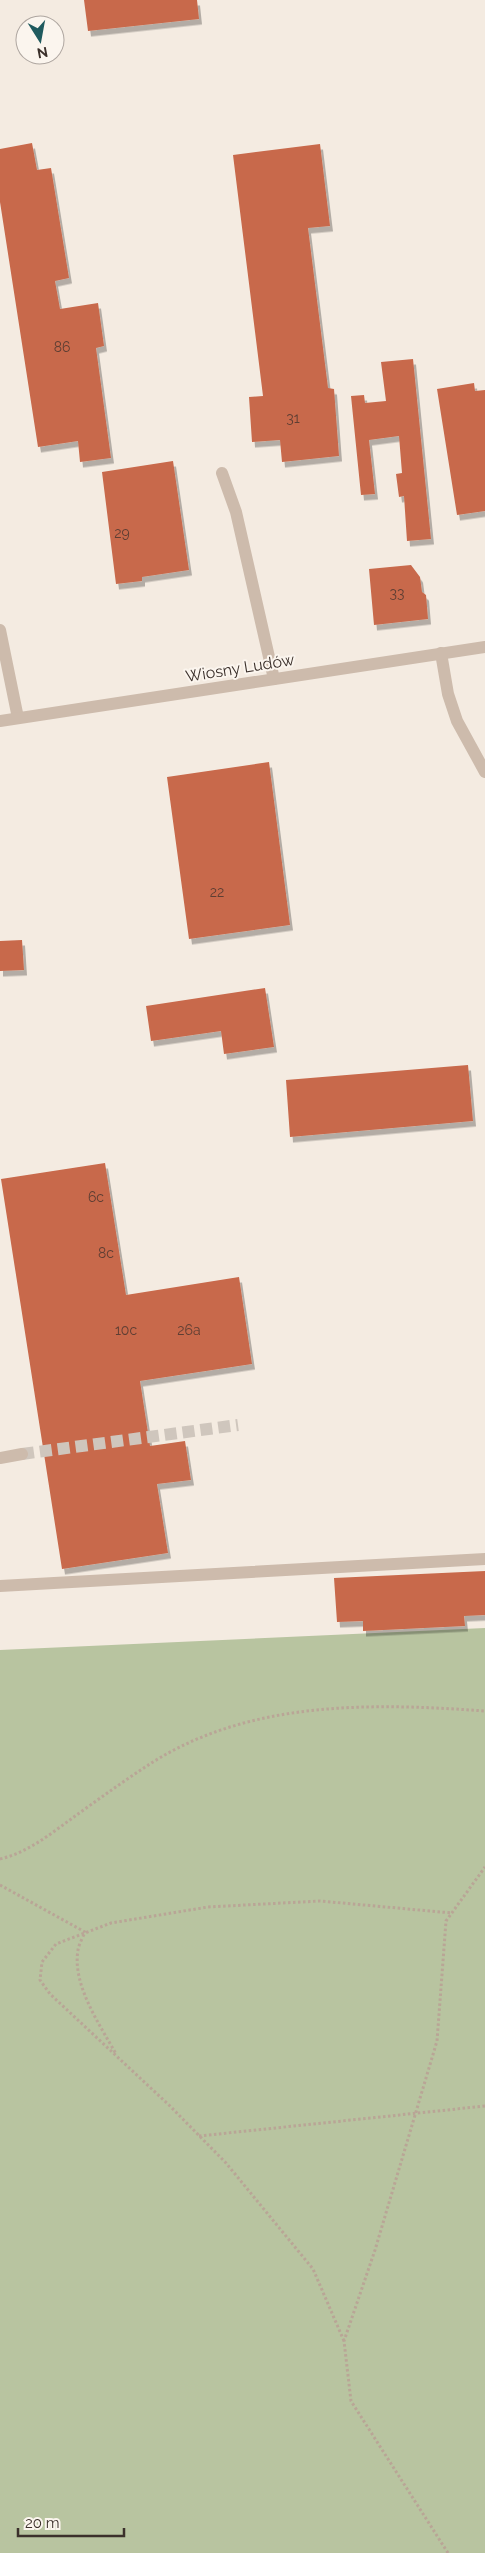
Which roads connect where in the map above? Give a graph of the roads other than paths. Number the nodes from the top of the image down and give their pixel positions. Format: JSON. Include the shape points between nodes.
{"nodes":[{"id":1,"x":222,"y":473,"type":"dead end"},
{"id":2,"x":0,"y":630,"type":"edge"},
{"id":3,"x":485,"y":646,"type":"edge"},
{"id":4,"x":441,"y":653,"type":"junction"},
{"id":5,"x":274,"y":679,"type":"junction"},
{"id":6,"x":18,"y":718,"type":"junction"},
{"id":7,"x":0,"y":720,"type":"edge"},
{"id":8,"x":485,"y":772,"type":"edge"},
{"id":9,"x":22,"y":1454,"type":"tunnel mouth"},
{"id":10,"x":0,"y":1458,"type":"edge"},
{"id":11,"x":485,"y":1558,"type":"edge"},
{"id":12,"x":0,"y":1586,"type":"edge"}],
"edges":[{"from":1,"to":5,"type":"street","via":[[236,512]]},
{"from":2,"to":6,"type":"street"},
{"from":3,"to":4,"type":"street","name":"Wiosny Ludów"},
{"from":4,"to":5,"type":"street","name":"Wiosny Ludów"},
{"from":4,"to":8,"type":"street","via":[[448,694],[457,721]]},
{"from":5,"to":6,"type":"street","name":"Wiosny Ludów"},
{"from":6,"to":7,"type":"street","name":"Wiosny Ludów"},
{"from":9,"to":10,"type":"street"},
{"from":11,"to":12,"type":"street"}]}
